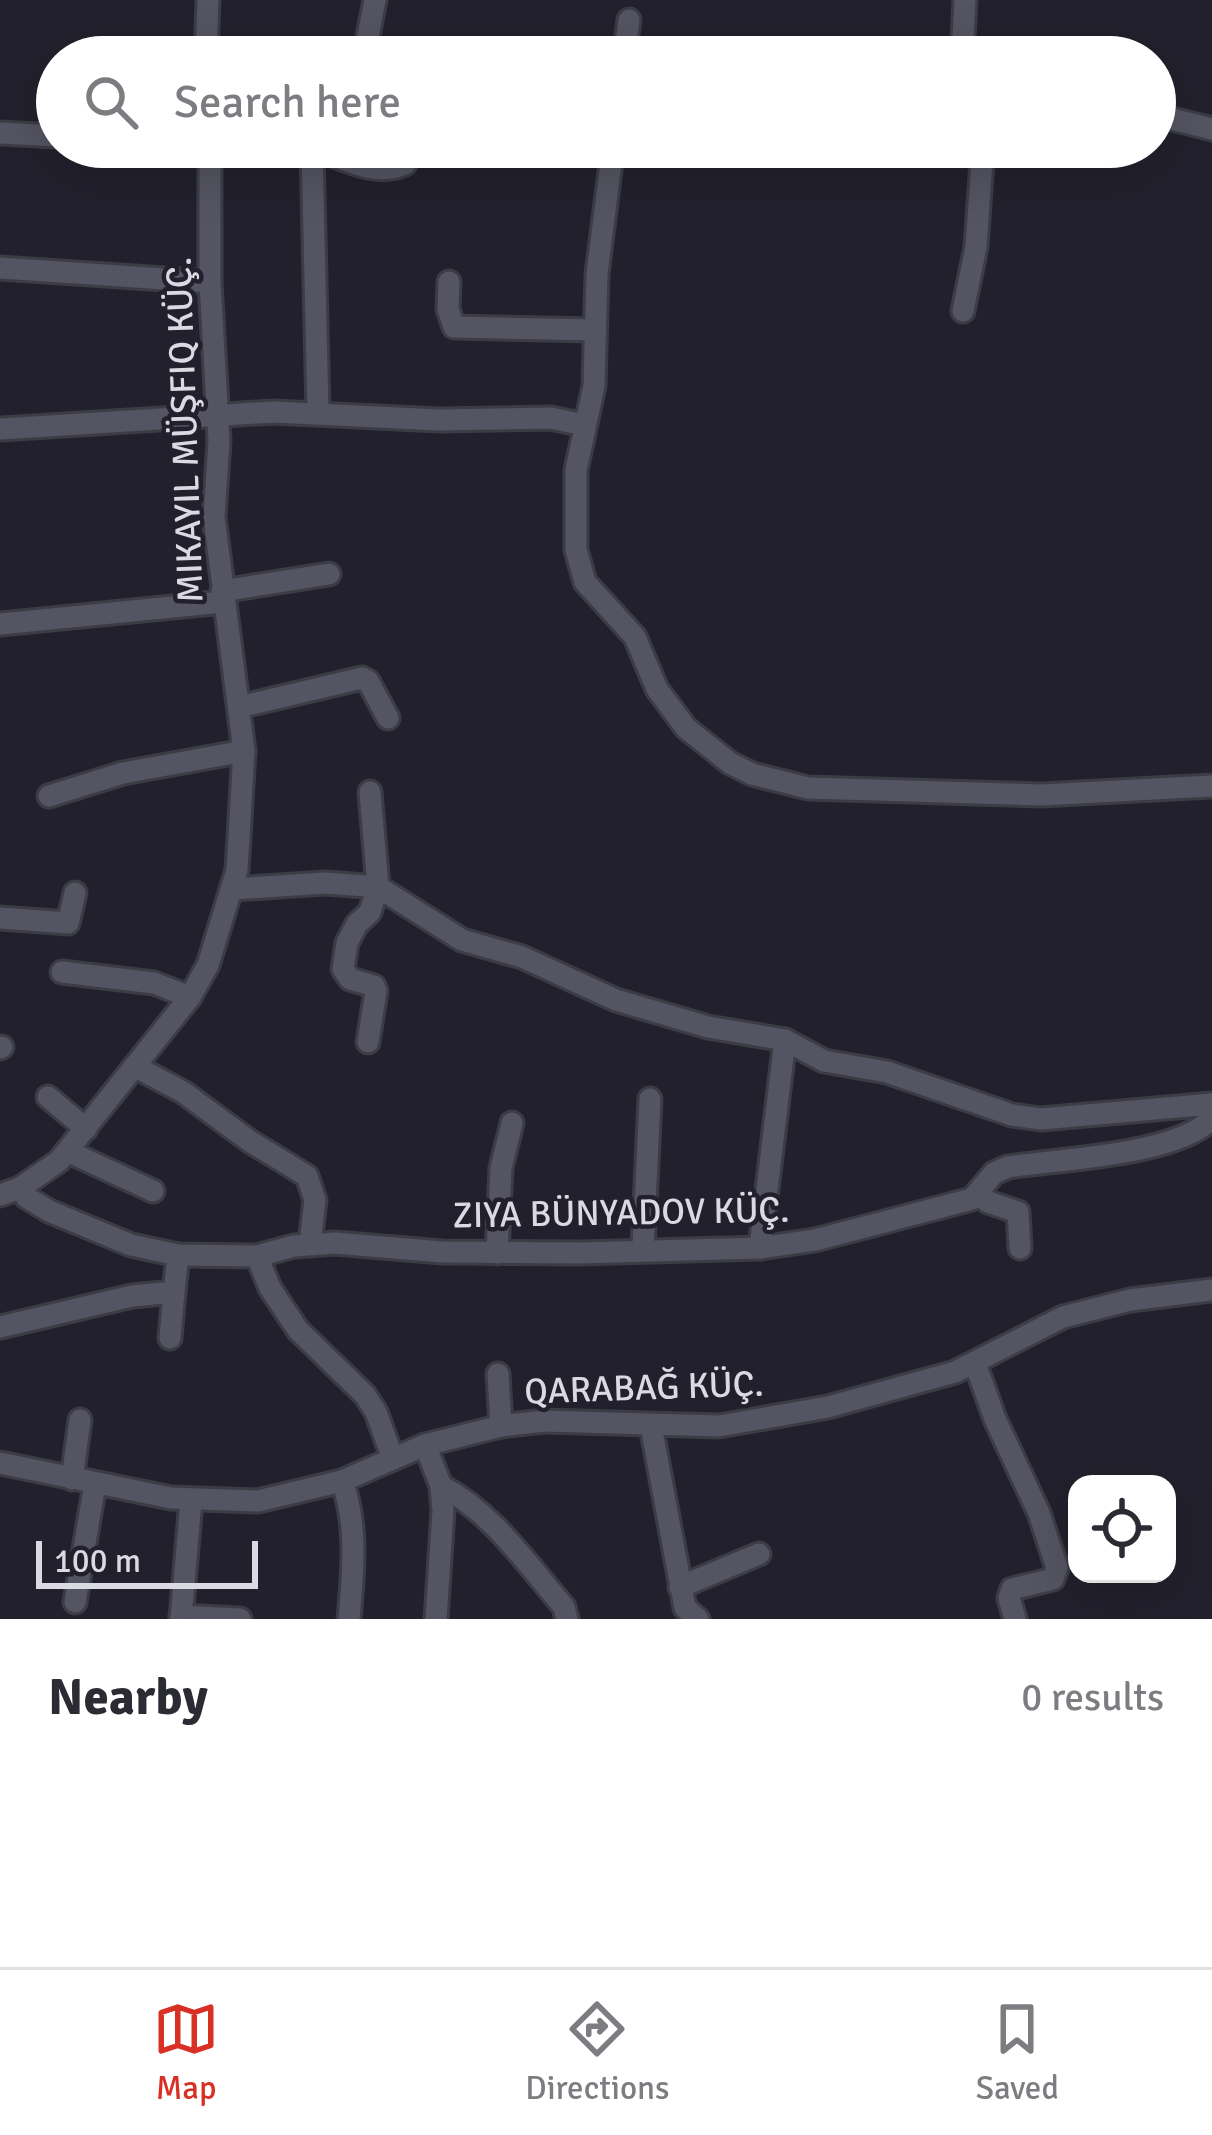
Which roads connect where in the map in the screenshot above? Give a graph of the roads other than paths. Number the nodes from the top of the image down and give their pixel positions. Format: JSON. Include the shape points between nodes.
{"nodes":[{"id":1,"x":208,"y":0,"type":"edge"},
{"id":2,"x":375,"y":0,"type":"edge"},
{"id":3,"x":965,"y":0,"type":"edge"},
{"id":4,"x":629,"y":20,"type":"dead end"},
{"id":5,"x":207,"y":36,"type":"edge"},
{"id":6,"x":368,"y":36,"type":"edge"},
{"id":7,"x":627,"y":36,"type":"edge"},
{"id":8,"x":963,"y":36,"type":"edge"},
{"id":9,"x":1176,"y":120,"type":"edge"},
{"id":10,"x":1212,"y":129,"type":"edge"},
{"id":11,"x":0,"y":133,"type":"edge"},
{"id":12,"x":36,"y":135,"type":"edge"},
{"id":13,"x":210,"y":168,"type":"edge"},
{"id":14,"x":313,"y":168,"type":"edge"},
{"id":15,"x":610,"y":168,"type":"edge"},
{"id":16,"x":982,"y":168,"type":"edge"},
{"id":17,"x":0,"y":268,"type":"edge"},
{"id":18,"x":210,"y":282,"type":"junction"},
{"id":19,"x":449,"y":282,"type":"dead end"},
{"id":20,"x":963,"y":311,"type":"dead end"},
{"id":21,"x":595,"y":331,"type":"junction"},
{"id":22,"x":319,"y":412,"type":"junction"},
{"id":23,"x":217,"y":415,"type":"junction"},
{"id":24,"x":584,"y":425,"type":"junction"},
{"id":25,"x":0,"y":428,"type":"edge"},
{"id":26,"x":329,"y":574,"type":"dead end"},
{"id":27,"x":223,"y":597,"type":"junction"},
{"id":28,"x":0,"y":624,"type":"edge"},
{"id":29,"x":239,"y":707,"type":"junction"},
{"id":30,"x":388,"y":718,"type":"dead end"},
{"id":31,"x":244,"y":751,"type":"junction"},
{"id":32,"x":1212,"y":787,"type":"edge"},
{"id":33,"x":370,"y":792,"type":"dead end"},
{"id":34,"x":49,"y":796,"type":"dead end"},
{"id":35,"x":378,"y":886,"type":"junction"},
{"id":36,"x":233,"y":889,"type":"junction"},
{"id":37,"x":75,"y":893,"type":"dead end"},
{"id":38,"x":0,"y":918,"type":"edge"},
{"id":39,"x":62,"y":972,"type":"dead end"},
{"id":40,"x":190,"y":997,"type":"junction"},
{"id":41,"x":784,"y":1040,"type":"junction"},
{"id":42,"x":368,"y":1042,"type":"dead end"},
{"id":43,"x":136,"y":1067,"type":"junction"},
{"id":44,"x":48,"y":1096,"type":"dead end"},
{"id":45,"x":650,"y":1099,"type":"dead end"},
{"id":46,"x":1212,"y":1104,"type":"edge"},
{"id":47,"x":1212,"y":1118,"type":"edge"},
{"id":48,"x":512,"y":1123,"type":"dead end"},
{"id":49,"x":86,"y":1129,"type":"junction"},
{"id":50,"x":67,"y":1151,"type":"junction"},
{"id":51,"x":10,"y":1191,"type":"edge"},
{"id":52,"x":153,"y":1192,"type":"dead end"},
{"id":53,"x":980,"y":1194,"type":"junction"},
{"id":54,"x":310,"y":1244,"type":"junction"},
{"id":55,"x":760,"y":1247,"type":"junction"},
{"id":56,"x":643,"y":1248,"type":"junction"},
{"id":57,"x":1020,"y":1248,"type":"dead end"},
{"id":58,"x":497,"y":1253,"type":"junction"},
{"id":59,"x":178,"y":1255,"type":"junction"},
{"id":60,"x":257,"y":1256,"type":"junction"},
{"id":61,"x":1212,"y":1290,"type":"edge"},
{"id":62,"x":174,"y":1292,"type":"junction"},
{"id":63,"x":0,"y":1327,"type":"edge"},
{"id":64,"x":170,"y":1338,"type":"dead end"},
{"id":65,"x":975,"y":1363,"type":"junction"},
{"id":66,"x":498,"y":1374,"type":"dead end"},
{"id":67,"x":80,"y":1420,"type":"dead end"},
{"id":68,"x":501,"y":1426,"type":"junction"},
{"id":69,"x":651,"y":1426,"type":"junction"},
{"id":70,"x":425,"y":1445,"type":"junction"},
{"id":71,"x":393,"y":1459,"type":"junction"},
{"id":72,"x":0,"y":1463,"type":"edge"},
{"id":73,"x":72,"y":1479,"type":"junction"},
{"id":74,"x":342,"y":1481,"type":"junction"},
{"id":75,"x":95,"y":1484,"type":"junction"},
{"id":76,"x":441,"y":1486,"type":"junction"},
{"id":77,"x":191,"y":1501,"type":"junction"},
{"id":78,"x":759,"y":1554,"type":"dead end"},
{"id":79,"x":680,"y":1587,"type":"junction"},
{"id":80,"x":75,"y":1602,"type":"dead end"},
{"id":81,"x":181,"y":1617,"type":"edge"},
{"id":82,"x":240,"y":1619,"type":"edge"},
{"id":83,"x":349,"y":1619,"type":"edge"},
{"id":84,"x":436,"y":1619,"type":"edge"},
{"id":85,"x":567,"y":1619,"type":"edge"},
{"id":86,"x":698,"y":1619,"type":"edge"},
{"id":87,"x":1015,"y":1619,"type":"edge"}],
"edges":[{"from":1,"to":5,"type":"street"},
{"from":2,"to":6,"type":"street"},
{"from":3,"to":8,"type":"street"},
{"from":4,"to":7,"type":"street"},
{"from":9,"to":10,"type":"street"},
{"from":11,"to":12,"type":"street"},
{"from":13,"to":18,"type":"street"},
{"from":14,"to":22,"type":"street"},
{"from":15,"to":21,"type":"street"},
{"from":16,"to":20,"type":"street"},
{"from":17,"to":18,"type":"street"},
{"from":18,"to":23,"type":"street"},
{"from":19,"to":21,"type":"street","via":[[454,327]]},
{"from":21,"to":24,"type":"street"},
{"from":22,"to":23,"type":"street"},
{"from":22,"to":24,"type":"street"},
{"from":23,"to":25,"type":"street"},
{"from":23,"to":27,"type":"street","via":[[214,517]]},
{"from":24,"to":32,"type":"street","via":[[576,550],[585,581],[635,638],[670,711],[730,763],[808,788],[1062,795]]},
{"from":26,"to":27,"type":"street"},
{"from":27,"to":28,"type":"street"},
{"from":27,"to":29,"type":"street"},
{"from":29,"to":30,"type":"street","via":[[355,677],[368,681]]},
{"from":29,"to":31,"type":"street"},
{"from":31,"to":34,"type":"street"},
{"from":31,"to":36,"type":"street"},
{"from":33,"to":35,"type":"street"},
{"from":35,"to":36,"type":"street"},
{"from":35,"to":41,"type":"street","via":[[462,940],[616,1000]]},
{"from":35,"to":42,"type":"street","via":[[347,943],[343,969],[376,991]]},
{"from":36,"to":40,"type":"street"},
{"from":37,"to":38,"type":"street","via":[[68,923]]},
{"from":39,"to":40,"type":"street","via":[[154,983]]},
{"from":40,"to":43,"type":"street"},
{"from":41,"to":46,"type":"street","via":[[824,1061],[1027,1117]]},
{"from":41,"to":55,"type":"street"},
{"from":43,"to":49,"type":"street"},
{"from":43,"to":54,"type":"street","via":[[307,1176],[315,1200]]},
{"from":44,"to":49,"type":"street"},
{"from":45,"to":56,"type":"street"},
{"from":47,"to":53,"type":"street","name":"ZIYA BÜNYADOV KÜÇ.","via":[[1170,1144],[1008,1167]]},
{"from":48,"to":58,"type":"street"},
{"from":49,"to":50,"type":"street"},
{"from":50,"to":51,"type":"street"},
{"from":50,"to":52,"type":"street"},
{"from":51,"to":59,"type":"street","name":"ZIYA BÜNYADOV KÜÇ.","via":[[131,1245]]},
{"from":53,"to":55,"type":"street","name":"ZIYA BÜNYADOV KÜÇ.","via":[[815,1240]]},
{"from":53,"to":57,"type":"street","via":[[1018,1211]]},
{"from":54,"to":58,"type":"street","name":"ZIYA BÜNYADOV KÜÇ."},
{"from":54,"to":60,"type":"street","name":"ZIYA BÜNYADOV KÜÇ."},
{"from":55,"to":56,"type":"street","name":"ZIYA BÜNYADOV KÜÇ."},
{"from":56,"to":58,"type":"street","name":"ZIYA BÜNYADOV KÜÇ."},
{"from":59,"to":60,"type":"street","name":"ZIYA BÜNYADOV KÜÇ."},
{"from":59,"to":62,"type":"street"},
{"from":60,"to":71,"type":"street","via":[[298,1330],[365,1395]]},
{"from":61,"to":65,"type":"street","name":"QARABAĞ KÜÇ.","via":[[1063,1317]]},
{"from":62,"to":63,"type":"street"},
{"from":62,"to":64,"type":"street"},
{"from":65,"to":69,"type":"street","name":"QARABAĞ KÜÇ.","via":[[782,1417]]},
{"from":65,"to":87,"type":"street","via":[[1058,1568],[1053,1579],[1012,1588]]},
{"from":66,"to":68,"type":"street"},
{"from":67,"to":73,"type":"street"},
{"from":68,"to":69,"type":"street","name":"QARABAĞ KÜÇ."},
{"from":68,"to":70,"type":"street","name":"QARABAĞ KÜÇ."},
{"from":69,"to":79,"type":"street"},
{"from":70,"to":71,"type":"street","name":"QARABAĞ KÜÇ."},
{"from":70,"to":76,"type":"street"},
{"from":71,"to":74,"type":"street","name":"QARABAĞ KÜÇ."},
{"from":72,"to":73,"type":"street","name":"QARABAĞ KÜÇ."},
{"from":73,"to":75,"type":"street","name":"QARABAĞ KÜÇ."},
{"from":74,"to":77,"type":"street","name":"QARABAĞ KÜÇ.","via":[[258,1501]]},
{"from":74,"to":83,"type":"street","via":[[352,1508]]},
{"from":75,"to":77,"type":"street","name":"QARABAĞ KÜÇ."},
{"from":75,"to":80,"type":"street"},
{"from":76,"to":84,"type":"street"},
{"from":76,"to":85,"type":"street","via":[[500,1532]]},
{"from":77,"to":81,"type":"street"},
{"from":78,"to":79,"type":"street"},
{"from":79,"to":86,"type":"street"},
{"from":81,"to":82,"type":"street"}]}
